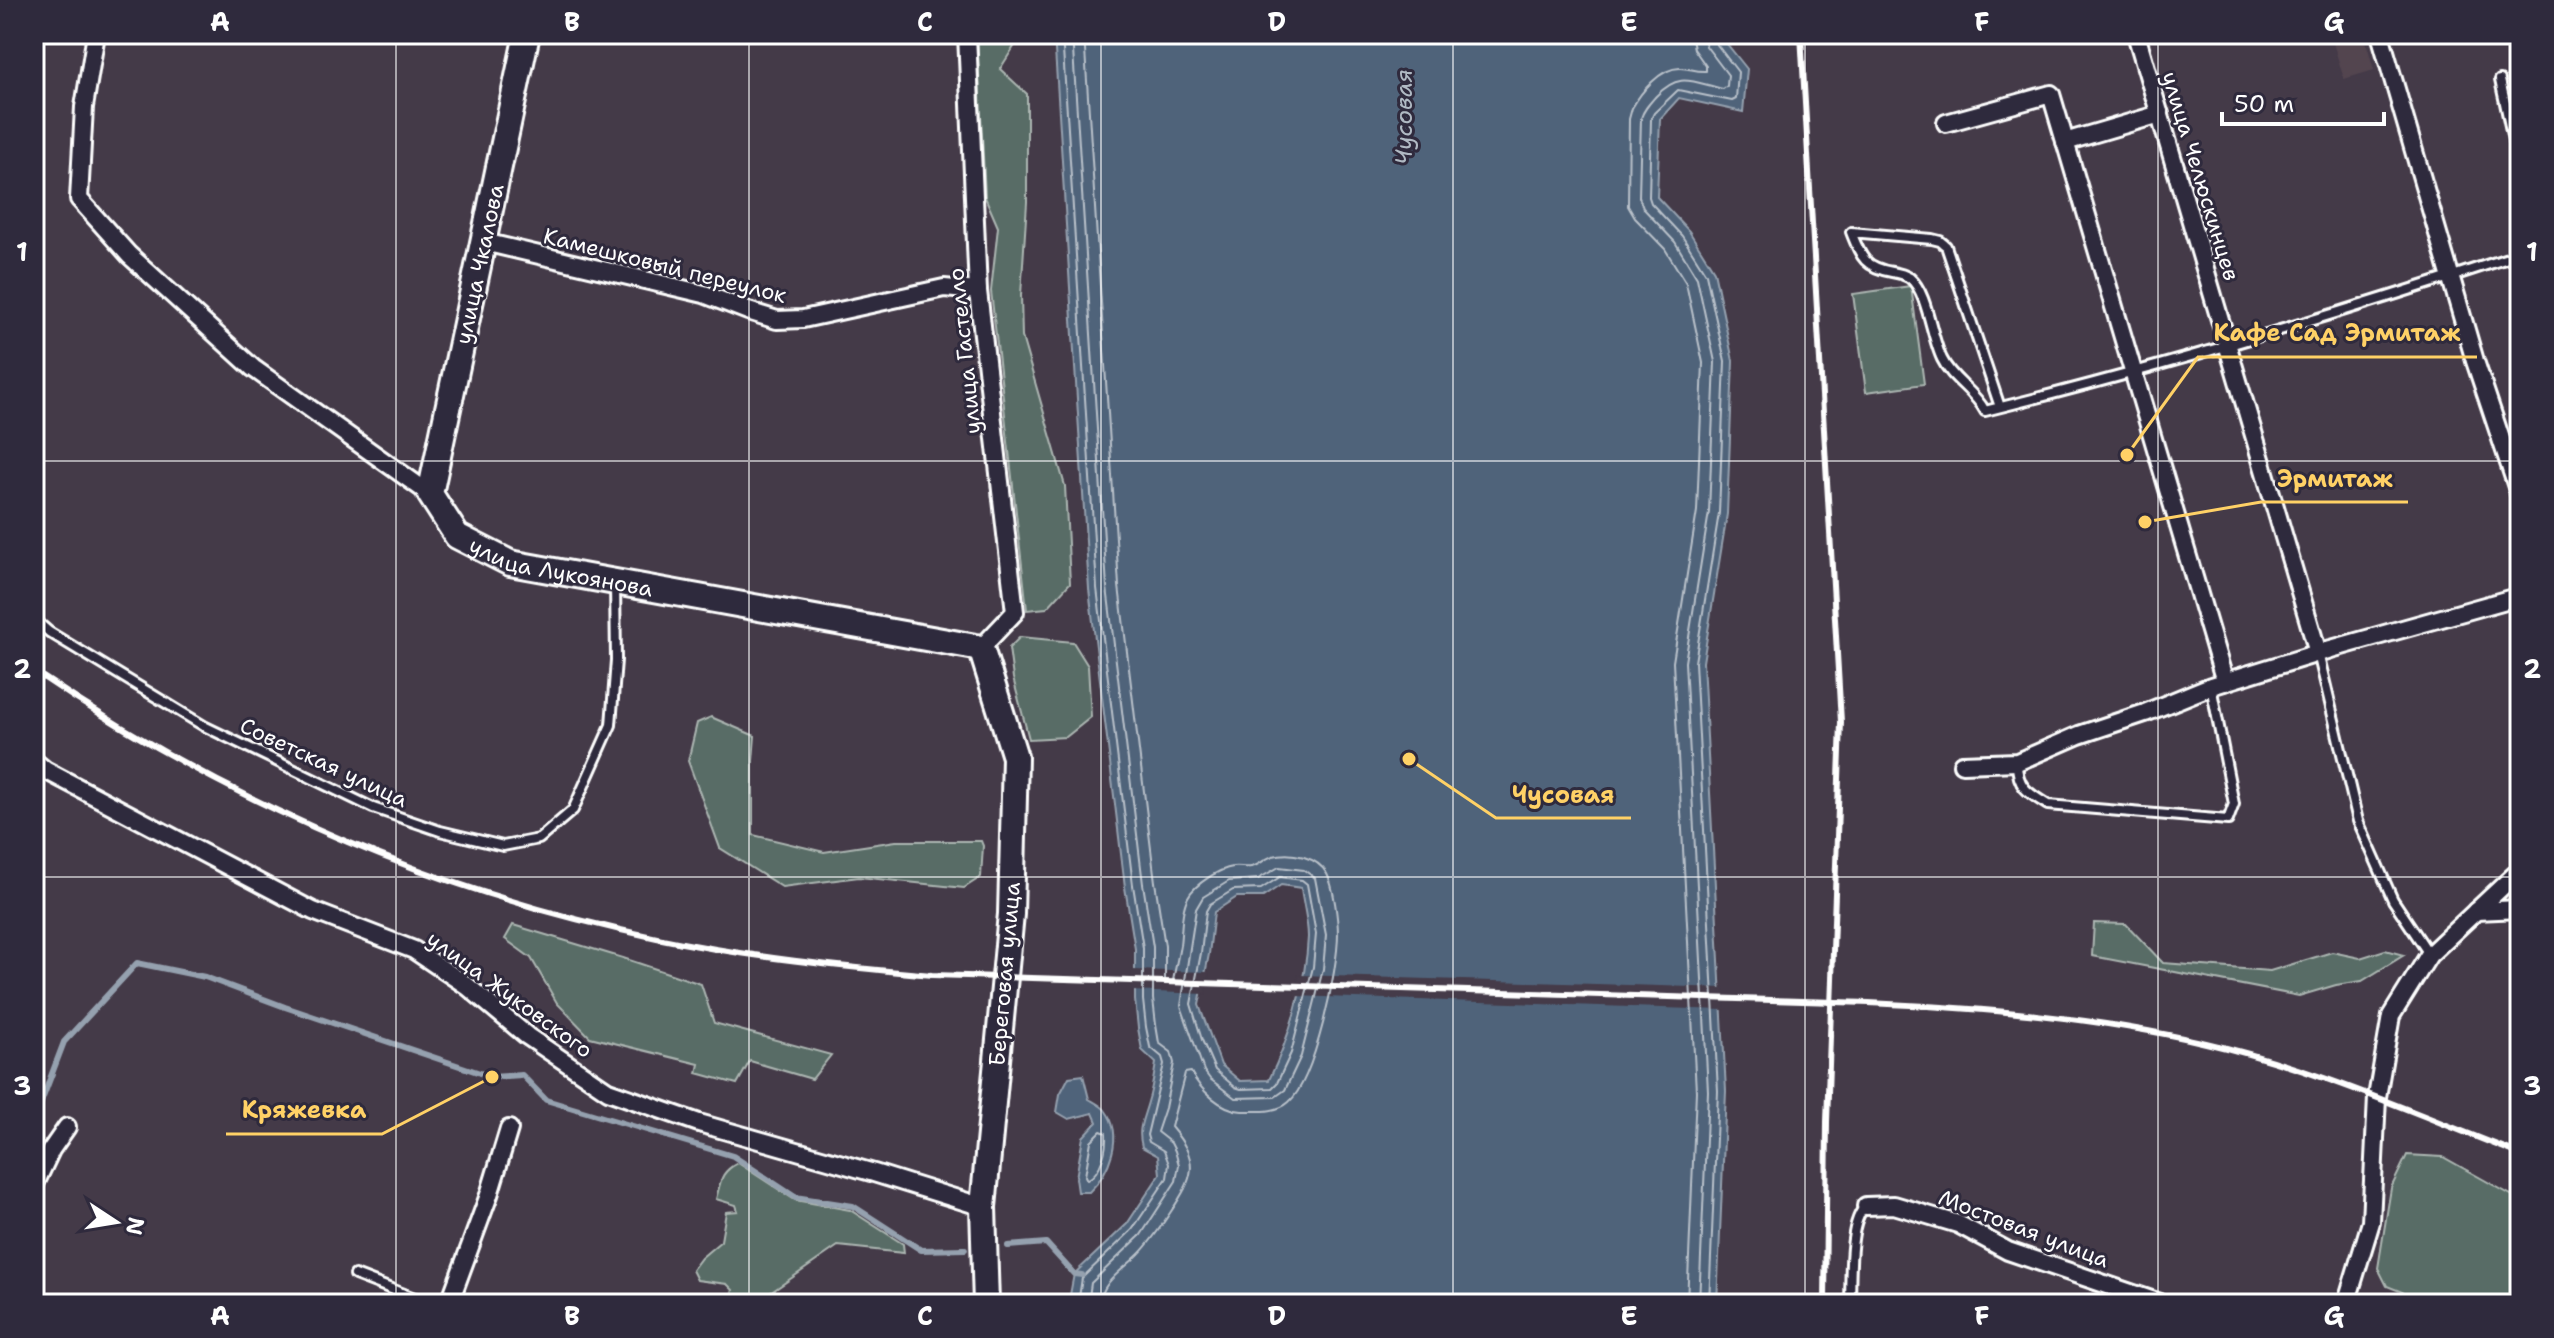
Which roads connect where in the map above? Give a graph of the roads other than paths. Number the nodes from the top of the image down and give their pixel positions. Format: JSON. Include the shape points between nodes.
{"nodes":[{"id":1,"x":96,"y":34,"type":"edge"},
{"id":2,"x":527,"y":34,"type":"edge"},
{"id":3,"x":967,"y":34,"type":"edge"},
{"id":4,"x":2136,"y":34,"type":"edge"},
{"id":5,"x":2380,"y":34,"type":"edge"},
{"id":6,"x":2500,"y":80,"type":"dead end"},
{"id":7,"x":2160,"y":114,"type":"junction"},
{"id":8,"x":1946,"y":123,"type":"dead end"},
{"id":9,"x":2065,"y":142,"type":"junction"},
{"id":10,"x":2520,"y":172,"type":"edge"},
{"id":11,"x":484,"y":242,"type":"junction"},
{"id":12,"x":2520,"y":254,"type":"edge"},
{"id":13,"x":2451,"y":277,"type":"junction"},
{"id":14,"x":978,"y":291,"type":"junction"},
{"id":15,"x":2228,"y":344,"type":"junction"},
{"id":16,"x":2133,"y":374,"type":"junction"},
{"id":17,"x":2000,"y":407,"type":"junction"},
{"id":18,"x":430,"y":494,"type":"junction"},
{"id":19,"x":2520,"y":496,"type":"edge"},
{"id":20,"x":615,"y":582,"type":"junction"},
{"id":21,"x":2520,"y":596,"type":"edge"},
{"id":22,"x":34,"y":619,"type":"edge"},
{"id":23,"x":981,"y":648,"type":"junction"},
{"id":24,"x":2318,"y":653,"type":"junction"},
{"id":25,"x":2218,"y":684,"type":"junction"},
{"id":26,"x":2017,"y":762,"type":"junction"},
{"id":27,"x":1962,"y":764,"type":"dead end"},
{"id":28,"x":38,"y":771,"type":"edge"},
{"id":29,"x":2520,"y":870,"type":"edge"},
{"id":30,"x":2520,"y":909,"type":"edge"},
{"id":31,"x":2476,"y":911,"type":"junction"},
{"id":32,"x":2429,"y":955,"type":"junction"},
{"id":33,"x":67,"y":1127,"type":"dead end"},
{"id":34,"x":509,"y":1129,"type":"dead end"},
{"id":35,"x":34,"y":1186,"type":"edge"},
{"id":36,"x":1866,"y":1206,"type":"joint"},
{"id":37,"x":983,"y":1207,"type":"junction"},
{"id":38,"x":355,"y":1275,"type":"dead end"},
{"id":39,"x":430,"y":1304,"type":"edge"},
{"id":40,"x":449,"y":1304,"type":"edge"},
{"id":41,"x":986,"y":1304,"type":"edge"},
{"id":42,"x":1850,"y":1304,"type":"edge"},
{"id":43,"x":2163,"y":1304,"type":"edge"},
{"id":44,"x":2346,"y":1304,"type":"edge"}],
"edges":[{"from":1,"to":18,"type":"street","name":"улица Лукоянова","via":[[84,107],[79,199],[129,255],[253,368]]},
{"from":2,"to":11,"type":"street","name":"улица Чкалова"},
{"from":3,"to":14,"type":"street","name":"улица Гастелло"},
{"from":4,"to":7,"type":"street","name":"улица Челюскинцев"},
{"from":5,"to":13,"type":"street"},
{"from":6,"to":10,"type":"lane"},
{"from":7,"to":9,"type":"street"},
{"from":7,"to":15,"type":"street","name":"улица Челюскинцев"},
{"from":8,"to":9,"type":"street","via":[[2051,94]]},
{"from":9,"to":16,"type":"street"},
{"from":11,"to":14,"type":"street","name":"Камешковый переулок","via":[[704,294],[777,320],[944,288]]},
{"from":11,"to":18,"type":"street","name":"улица Чкалова"},
{"from":12,"to":13,"type":"lane"},
{"from":13,"to":15,"type":"lane"},
{"from":13,"to":19,"type":"street"},
{"from":14,"to":23,"type":"street","name":"улица Гастелло","via":[[1015,612]]},
{"from":15,"to":16,"type":"lane"},
{"from":15,"to":24,"type":"street","name":"улица Челюскинцев"},
{"from":16,"to":17,"type":"lane"},
{"from":16,"to":25,"type":"street"},
{"from":17,"to":17,"type":"lane","via":[[1946,246],[1932,239],[1851,232],[1872,267],[1910,278],[1918,289],[1948,370],[1985,411]]},
{"from":18,"to":20,"type":"street","name":"улица Лукоянова","via":[[457,536],[510,563]]},
{"from":20,"to":22,"type":"lane","name":"Советская улица","via":[[611,725],[573,810],[539,839],[503,846],[440,831],[345,795],[204,726]]},
{"from":20,"to":23,"type":"street","name":"улица Лукоянова"},
{"from":21,"to":24,"type":"street"},
{"from":23,"to":37,"type":"street","name":"Береговая улица","via":[[1015,757],[1011,914]]},
{"from":24,"to":25,"type":"street"},
{"from":24,"to":32,"type":"lane","via":[[2358,821],[2393,900]]},
{"from":25,"to":26,"type":"street"},
{"from":25,"to":26,"type":"lane","via":[[2234,804],[2228,820],[2048,805],[2017,779]]},
{"from":26,"to":27,"type":"street"},
{"from":28,"to":37,"type":"street","name":"улица Жуковского","via":[[313,911],[414,950],[608,1091]]},
{"from":29,"to":31,"type":"street"},
{"from":30,"to":31,"type":"street"},
{"from":31,"to":32,"type":"street"},
{"from":32,"to":44,"type":"street","via":[[2391,1016],[2377,1097],[2371,1222]]},
{"from":33,"to":35,"type":"street"},
{"from":34,"to":40,"type":"street"},
{"from":36,"to":42,"type":"lane","via":[[1855,1225]]},
{"from":36,"to":43,"type":"street","name":"Мостовая улица","via":[[1894,1205],[1958,1224],[2008,1251]]},
{"from":37,"to":41,"type":"street","name":"Береговая улица"},
{"from":38,"to":39,"type":"lane"}]}
